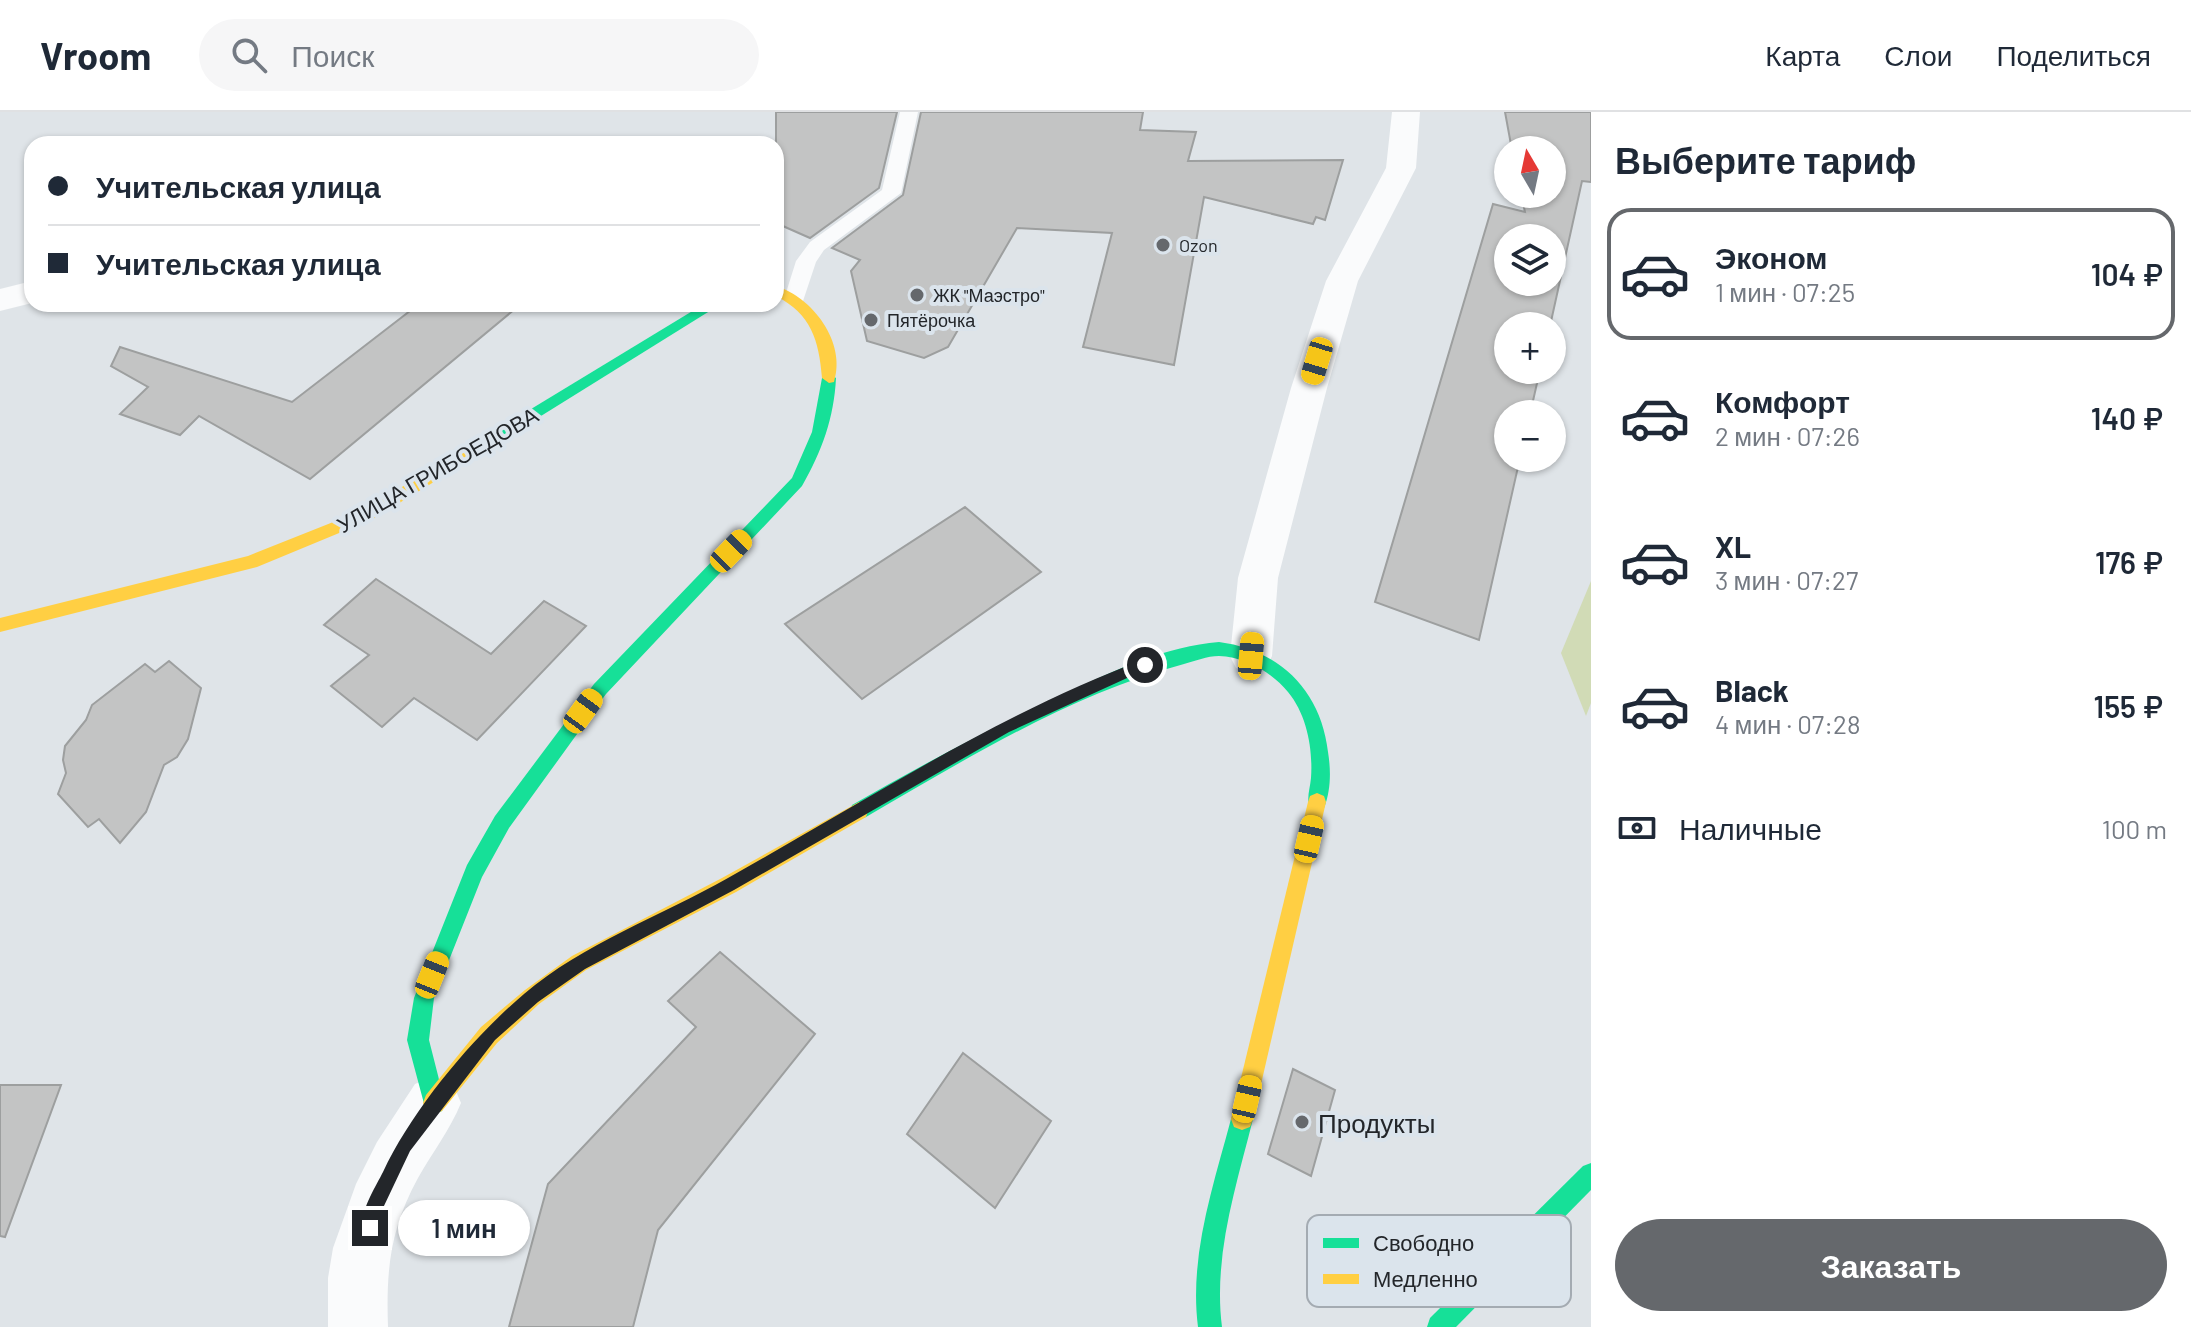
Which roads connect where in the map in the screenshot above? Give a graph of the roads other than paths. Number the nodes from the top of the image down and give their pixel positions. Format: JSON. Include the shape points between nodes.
{"nodes":[{"id":1,"x":909,"y":112,"type":"edge"},
{"id":2,"x":1406,"y":112,"type":"edge"},
{"id":3,"x":786,"y":293,"type":"edge"},
{"id":4,"x":24,"y":294,"type":"edge"},
{"id":5,"x":0,"y":300,"type":"edge"},
{"id":6,"x":701,"y":312,"type":"edge"},
{"id":7,"x":0,"y":625,"type":"edge"},
{"id":8,"x":1251,"y":656,"type":"junction"},
{"id":9,"x":434,"y":1103,"type":"junction"},
{"id":10,"x":1591,"y":1174,"type":"edge"},
{"id":11,"x":1550,"y":1215,"type":"edge"},
{"id":12,"x":1459,"y":1307,"type":"edge"},
{"id":13,"x":358,"y":1327,"type":"edge"},
{"id":14,"x":1210,"y":1327,"type":"edge"},
{"id":15,"x":1439,"y":1327,"type":"edge"}],
"edges":[{"from":1,"to":3,"type":"lane","via":[[891,193],[817,246]]},
{"from":2,"to":8,"type":"street","via":[[1401,168],[1342,281],[1309,388],[1258,578]]},
{"from":3,"to":9,"type":"street","via":[[814,315],[825,339],[827,411],[815,450],[797,482],[600,689],[502,822],[474,872],[424,998],[418,1040]]},
{"from":4,"to":5,"type":"street"},
{"from":6,"to":7,"type":"street","name":"УЛИЦА ГРИБОЕДОВА","via":[[367,515],[251,562]]},
{"from":8,"to":9,"type":"street","via":[[1217,649],[1145,665],[1005,728],[729,885],[579,963],[489,1035]]},
{"from":8,"to":14,"type":"street","via":[[1278,671],[1308,708],[1318,739],[1320,788],[1211,1254],[1205,1304]]},
{"from":9,"to":13,"type":"street","via":[[404,1145],[375,1207],[358,1270]]},
{"from":10,"to":11,"type":"street"},
{"from":12,"to":15,"type":"street"}]}
